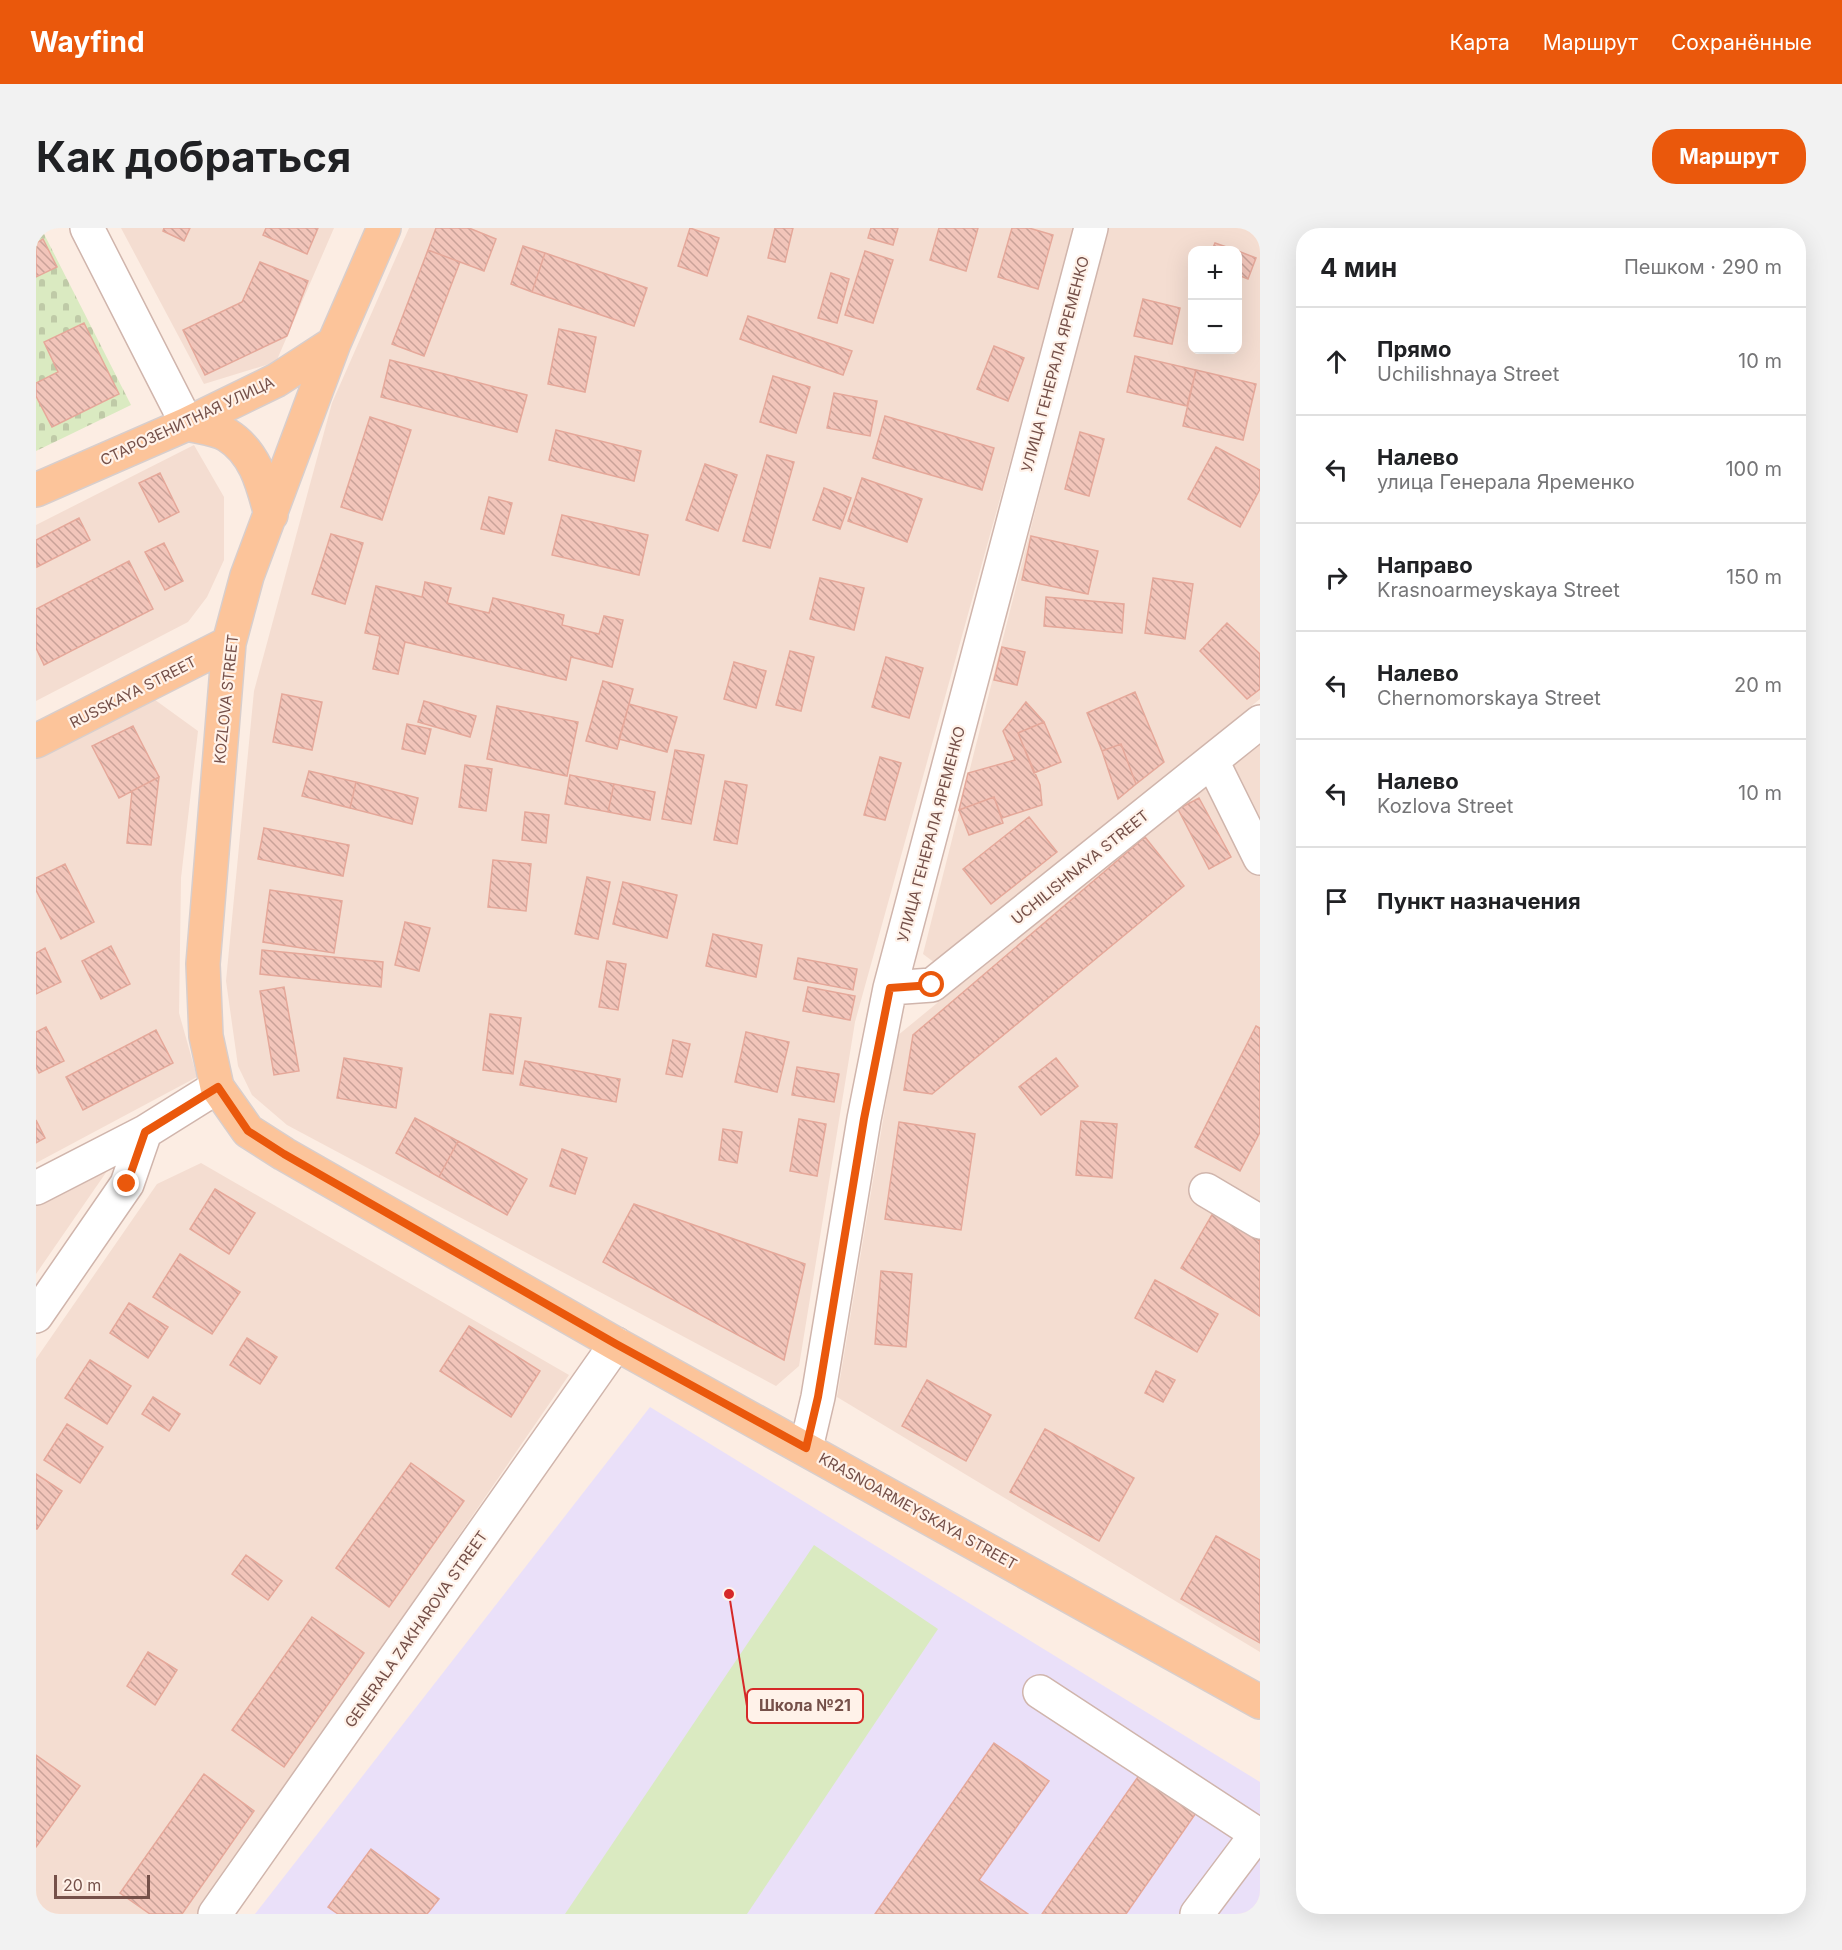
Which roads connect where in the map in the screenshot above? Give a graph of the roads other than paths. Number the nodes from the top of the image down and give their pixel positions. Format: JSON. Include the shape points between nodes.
{"nodes":[{"id":1,"x":87,"y":228,"type":"edge"},
{"id":2,"x":384,"y":228,"type":"edge"},
{"id":3,"x":1091,"y":228,"type":"edge"},
{"id":4,"x":334,"y":343,"type":"junction"},
{"id":5,"x":187,"y":424,"type":"junction"},
{"id":6,"x":36,"y":490,"type":"edge"},
{"id":7,"x":271,"y":515,"type":"junction"},
{"id":8,"x":230,"y":643,"type":"junction"},
{"id":9,"x":1260,"y":722,"type":"edge"},
{"id":10,"x":36,"y":741,"type":"edge"},
{"id":11,"x":1212,"y":761,"type":"junction"},
{"id":12,"x":1260,"y":858,"type":"edge"},
{"id":13,"x":890,"y":988,"type":"junction"},
{"id":14,"x":218,"y":1087,"type":"junction"},
{"id":15,"x":145,"y":1132,"type":"junction"},
{"id":16,"x":36,"y":1188,"type":"edge"},
{"id":17,"x":1206,"y":1190,"type":"dead end"},
{"id":18,"x":1260,"y":1222,"type":"edge"},
{"id":19,"x":36,"y":1316,"type":"edge"},
{"id":20,"x":616,"y":1344,"type":"junction"},
{"id":21,"x":806,"y":1448,"type":"junction"},
{"id":22,"x":1040,"y":1692,"type":"dead end"},
{"id":23,"x":1260,"y":1702,"type":"edge"},
{"id":24,"x":215,"y":1914,"type":"edge"},
{"id":25,"x":1197,"y":1914,"type":"edge"}],
"edges":[{"from":1,"to":5,"type":"street"},
{"from":2,"to":4,"type":"main road","name":"KOZLOVA STREET"},
{"from":3,"to":13,"type":"street","name":"УЛИЦА ГЕНЕРАЛА ЯРЕМЕНКО"},
{"from":4,"to":5,"type":"main road","name":"СТАРОЗЕНИТНАЯ УЛИЦА","via":[[276,380]]},
{"from":4,"to":7,"type":"main road","name":"KOZLOVA STREET"},
{"from":5,"to":6,"type":"main road","name":"СТАРОЗЕНИТНАЯ УЛИЦА"},
{"from":5,"to":7,"type":"main road","via":[[226,434],[248,453],[262,478]]},
{"from":7,"to":8,"type":"main road","name":"KOZLOVA STREET","via":[[247,576]]},
{"from":8,"to":10,"type":"main road","name":"RUSSKAYA STREET"},
{"from":8,"to":14,"type":"main road","name":"KOZLOVA STREET","via":[[203,964],[206,1036]]},
{"from":9,"to":11,"type":"street","name":"UCHILISHNAYA STREET"},
{"from":11,"to":12,"type":"street"},
{"from":11,"to":13,"type":"street","name":"UCHILISHNAYA STREET","via":[[932,985]]},
{"from":13,"to":21,"type":"street","name":"УЛИЦА ГЕНЕРАЛА ЯРЕМЕНКО"},
{"from":14,"to":15,"type":"street"},
{"from":14,"to":20,"type":"main road","name":"KRASNOARMEYSKAYA STREET","via":[[248,1131]]},
{"from":15,"to":16,"type":"street"},
{"from":15,"to":19,"type":"street","via":[[127,1184]]},
{"from":17,"to":18,"type":"street"},
{"from":20,"to":21,"type":"main road","name":"KRASNOARMEYSKAYA STREET"},
{"from":20,"to":24,"type":"street","name":"GENERALA ZAKHAROVA STREET"},
{"from":21,"to":23,"type":"main road","name":"KRASNOARMEYSKAYA STREET"},
{"from":22,"to":25,"type":"street","via":[[1257,1834]]}]}
